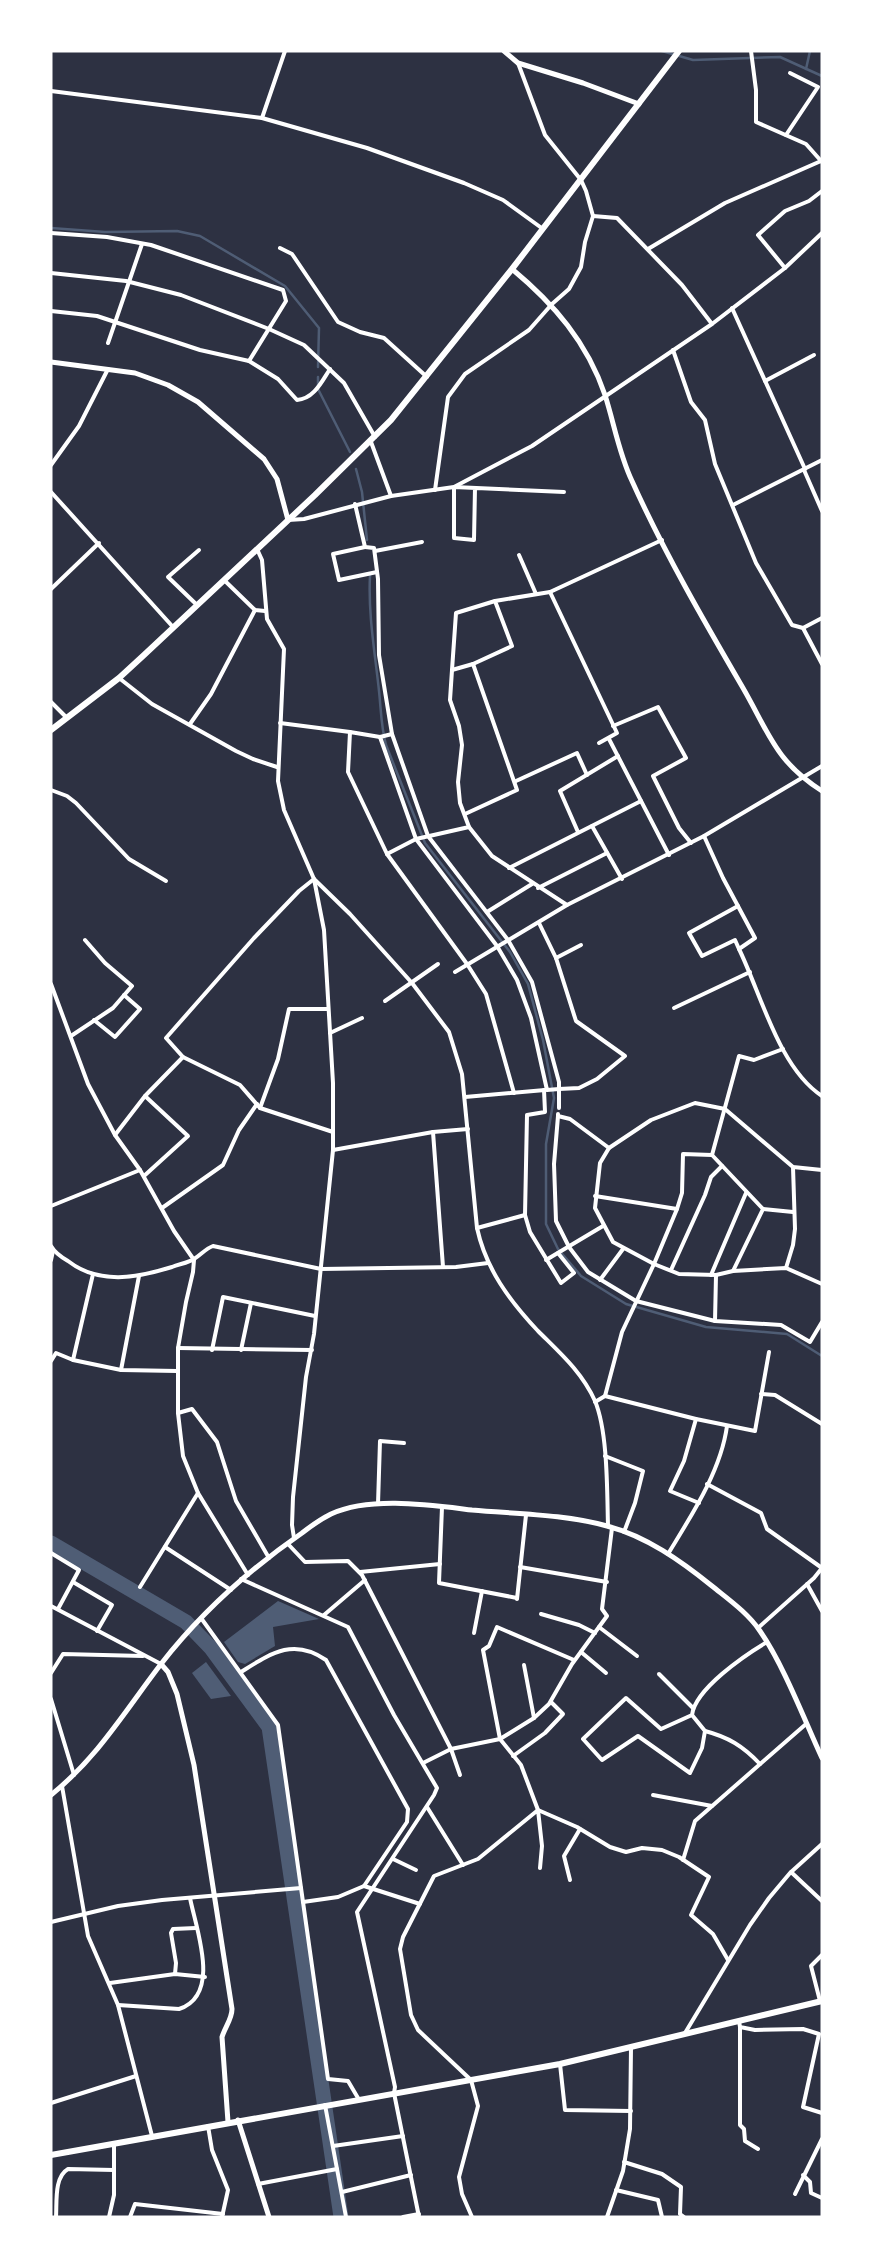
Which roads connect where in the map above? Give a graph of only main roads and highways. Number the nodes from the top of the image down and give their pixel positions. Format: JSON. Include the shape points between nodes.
{"nodes":[{"id":1,"x":676,"y":55,"type":"edge"},
{"id":2,"x":51,"y":730,"type":"edge"},
{"id":3,"x":821,"y":2001,"type":"edge"},
{"id":4,"x":51,"y":2154,"type":"edge"}],
"edges":[{"from":1,"to":2,"type":"main road","via":[[428,377],[373,440],[119,678]]},
{"from":3,"to":4,"type":"main road","via":[[739,2024],[560,2064]]}]}
